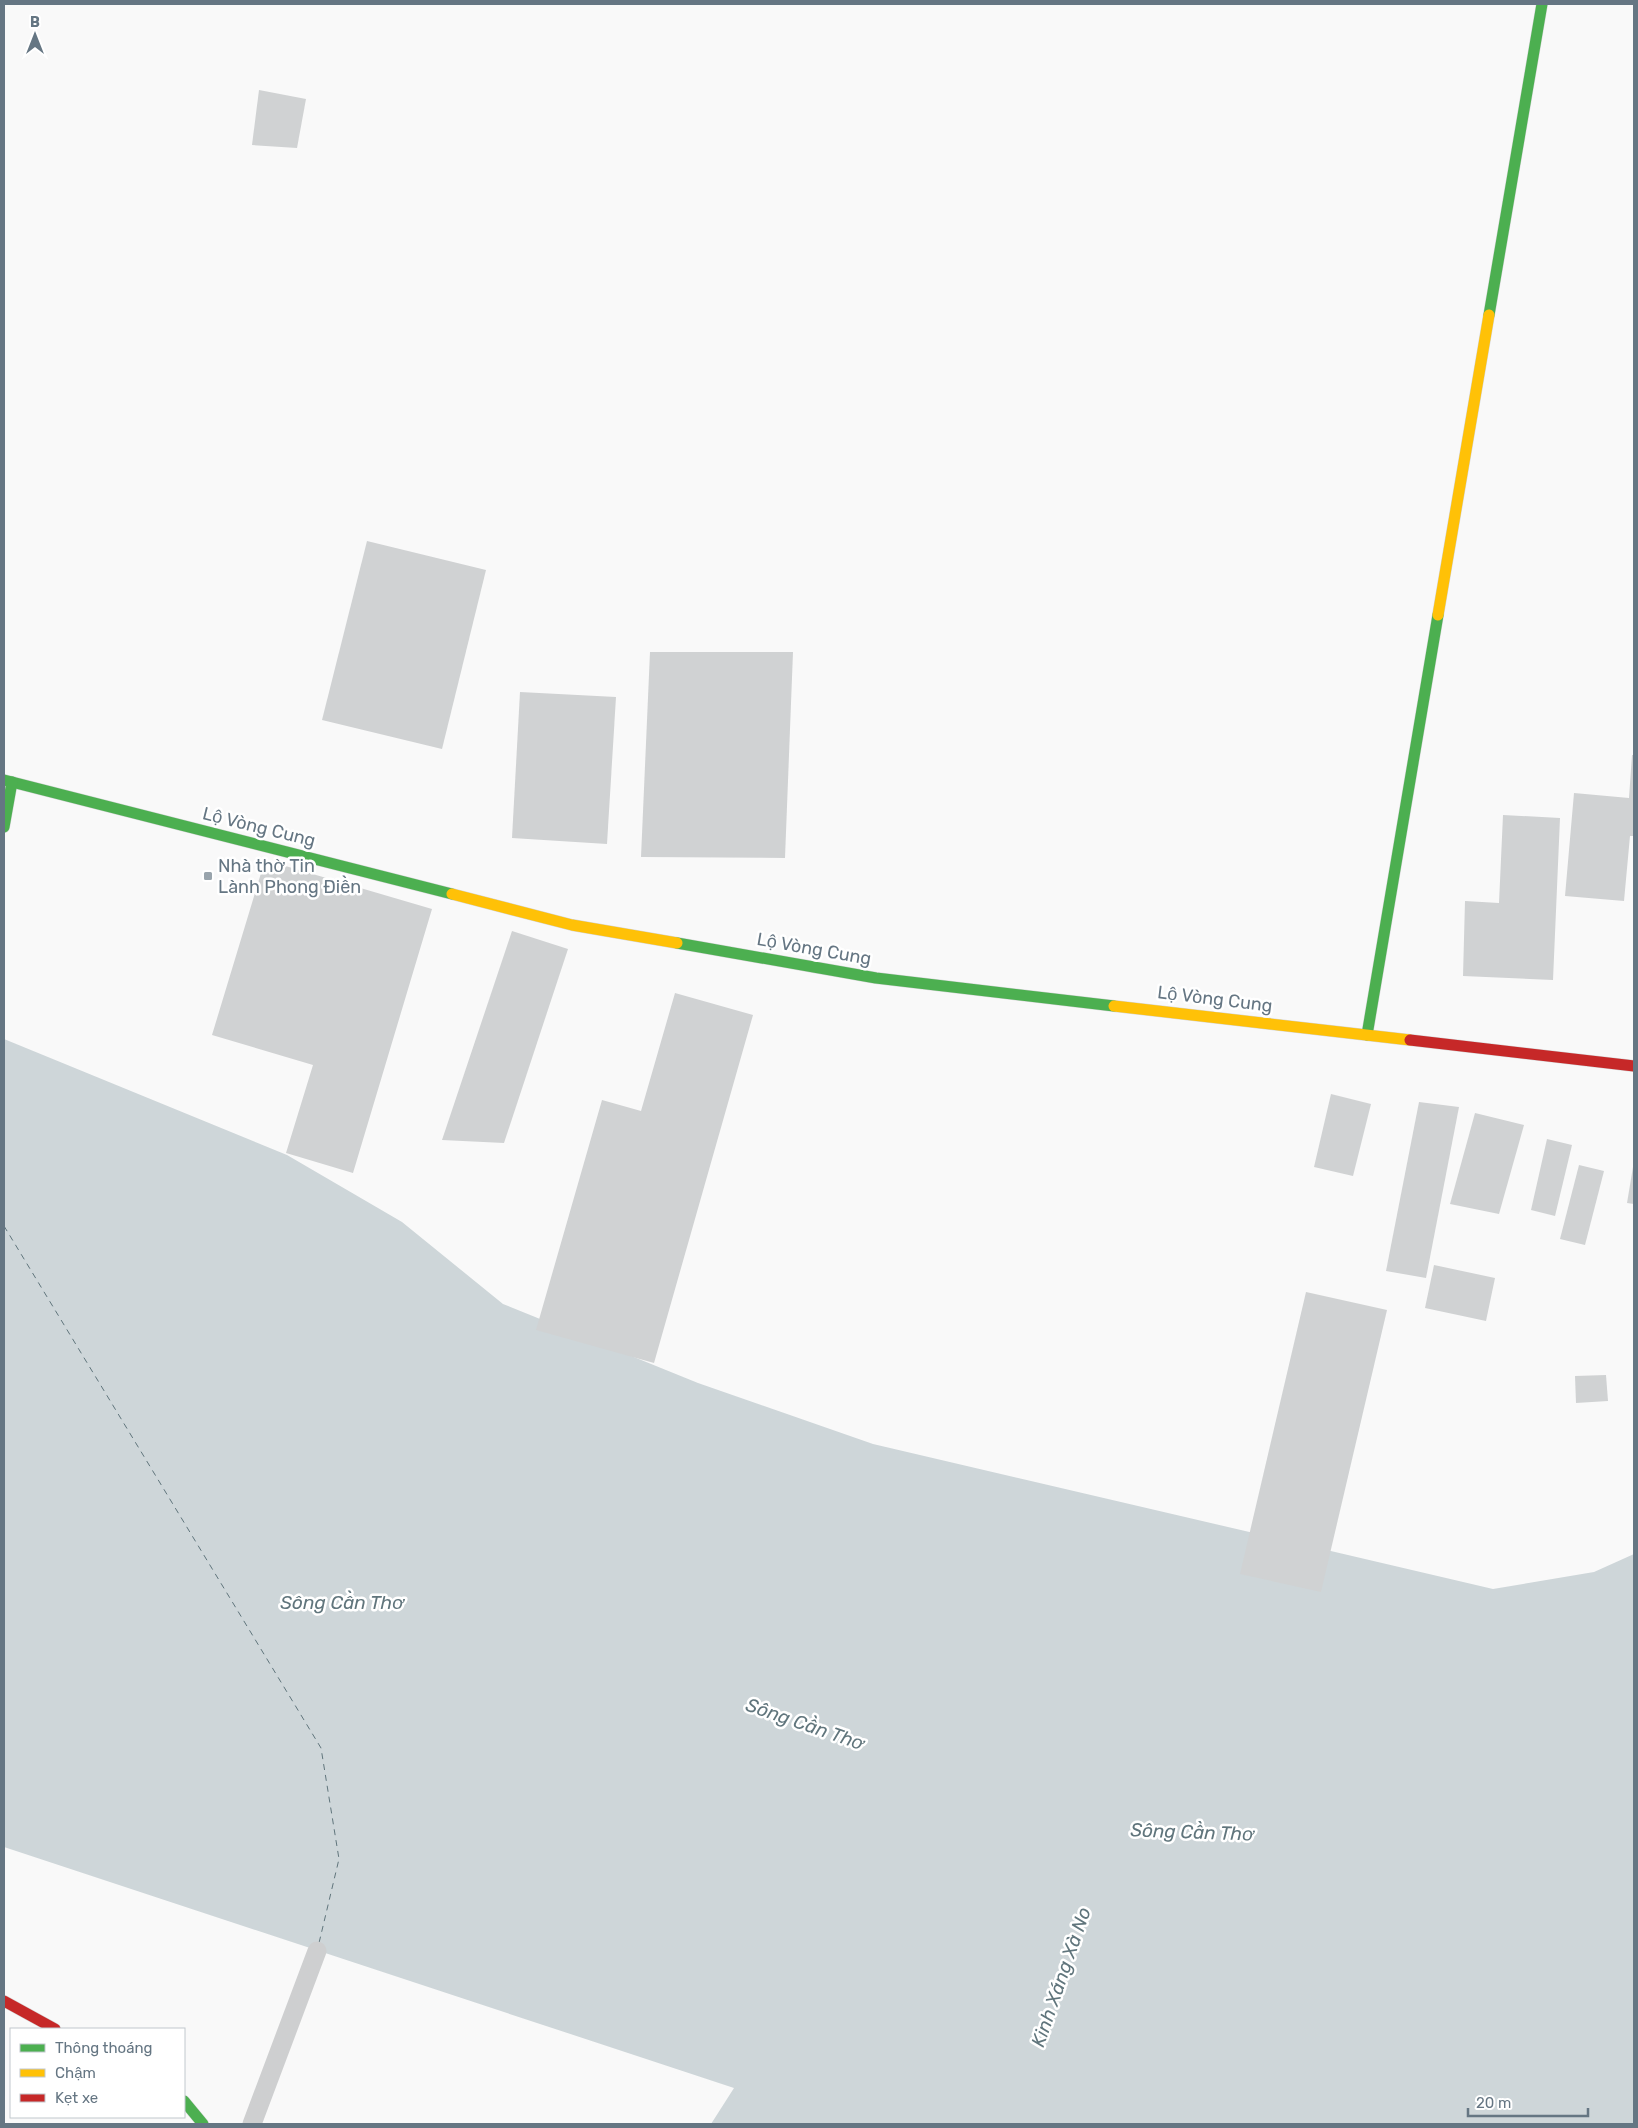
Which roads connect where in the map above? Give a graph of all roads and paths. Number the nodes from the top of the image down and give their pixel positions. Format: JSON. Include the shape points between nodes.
{"nodes":[{"id":1,"x":1542,"y":4,"type":"edge"},
{"id":2,"x":8,"y":781,"type":"edge"},
{"id":3,"x":4,"y":827,"type":"edge"},
{"id":4,"x":1367,"y":1035,"type":"junction"},
{"id":5,"x":1634,"y":1066,"type":"edge"},
{"id":6,"x":317,"y":1951,"type":"dead end"},
{"id":7,"x":4,"y":2001,"type":"edge"},
{"id":8,"x":53,"y":2028,"type":"edge"},
{"id":9,"x":185,"y":2102,"type":"edge"},
{"id":10,"x":203,"y":2124,"type":"edge"},
{"id":11,"x":252,"y":2124,"type":"edge"}],
"edges":[{"from":1,"to":4,"type":"main road"},
{"from":2,"to":3,"type":"main road"},
{"from":2,"to":4,"type":"main road","name":"Lộ Vòng Cung","via":[[572,925],[876,978]]},
{"from":4,"to":5,"type":"main road","name":"Lộ Vòng Cung"},
{"from":6,"to":11,"type":"lane"},
{"from":7,"to":8,"type":"main road"},
{"from":9,"to":10,"type":"main road"}]}
